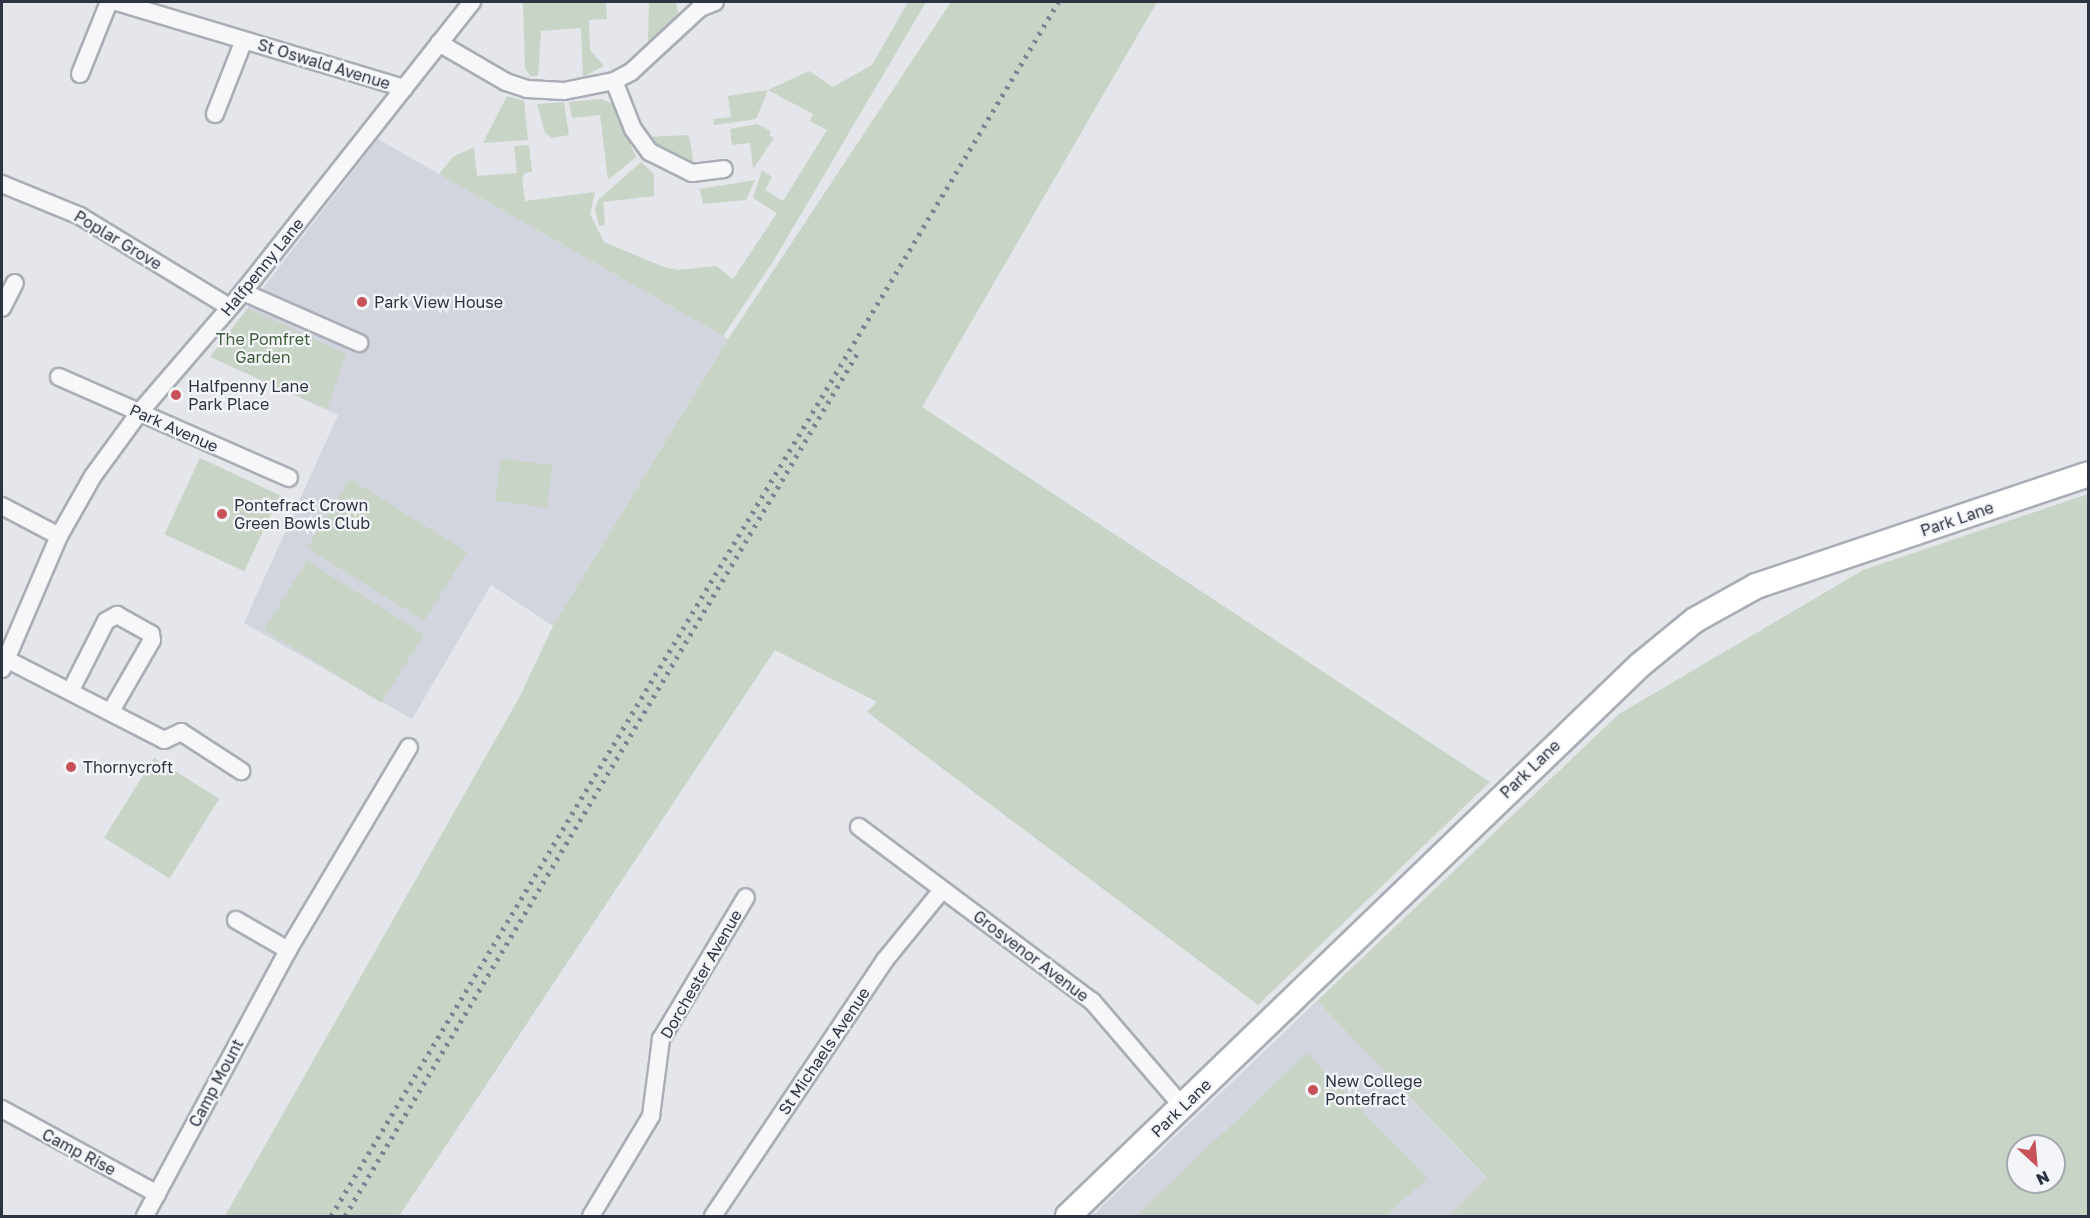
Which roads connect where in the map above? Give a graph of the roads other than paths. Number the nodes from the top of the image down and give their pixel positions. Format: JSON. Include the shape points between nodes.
{"nodes":[{"id":1,"x":109,"y":2,"type":"edge"},
{"id":2,"x":117,"y":2,"type":"edge"},
{"id":3,"x":472,"y":2,"type":"edge"},
{"id":4,"x":703,"y":4,"type":"edge"},
{"id":5,"x":244,"y":40,"type":"junction"},
{"id":6,"x":440,"y":43,"type":"junction"},
{"id":7,"x":80,"y":74,"type":"dead end"},
{"id":8,"x":614,"y":81,"type":"junction"},
{"id":9,"x":404,"y":88,"type":"junction"},
{"id":10,"x":215,"y":114,"type":"dead end"},
{"id":11,"x":724,"y":169,"type":"dead end"},
{"id":12,"x":2,"y":184,"type":"edge"},
{"id":13,"x":15,"y":284,"type":"dead end"},
{"id":14,"x":243,"y":292,"type":"junction"},
{"id":15,"x":2,"y":308,"type":"edge"},
{"id":16,"x":229,"y":308,"type":"junction"},
{"id":17,"x":359,"y":343,"type":"dead end"},
{"id":18,"x":59,"y":377,"type":"dead end"},
{"id":19,"x":139,"y":413,"type":"junction"},
{"id":20,"x":2088,"y":474,"type":"edge"},
{"id":21,"x":290,"y":478,"type":"dead end"},
{"id":22,"x":2,"y":506,"type":"edge"},
{"id":23,"x":59,"y":536,"type":"junction"},
{"id":24,"x":4,"y":664,"type":"edge"},
{"id":25,"x":71,"y":690,"type":"junction"},
{"id":26,"x":111,"y":711,"type":"junction"},
{"id":27,"x":409,"y":747,"type":"dead end"},
{"id":28,"x":241,"y":771,"type":"dead end"},
{"id":29,"x":859,"y":827,"type":"dead end"},
{"id":30,"x":942,"y":890,"type":"junction"},
{"id":31,"x":746,"y":897,"type":"dead end"},
{"id":32,"x":237,"y":921,"type":"dead end"},
{"id":33,"x":288,"y":950,"type":"junction"},
{"id":34,"x":1183,"y":1107,"type":"junction"},
{"id":35,"x":2,"y":1109,"type":"edge"},
{"id":36,"x":158,"y":1194,"type":"junction"},
{"id":37,"x":145,"y":1216,"type":"edge"},
{"id":38,"x":591,"y":1216,"type":"edge"},
{"id":39,"x":713,"y":1216,"type":"edge"},
{"id":40,"x":1068,"y":1216,"type":"edge"}],
"edges":[{"from":1,"to":7,"type":"street"},
{"from":2,"to":5,"type":"street","name":"St Oswald Avenue"},
{"from":3,"to":6,"type":"street","name":"Halfpenny Lane"},
{"from":4,"to":8,"type":"street","via":[[650,58]]},
{"from":5,"to":9,"type":"street","name":"St Oswald Avenue"},
{"from":5,"to":10,"type":"street","name":"St Oswald Avenue"},
{"from":6,"to":8,"type":"street","via":[[506,82],[527,89],[564,91]]},
{"from":6,"to":9,"type":"street","name":"Halfpenny Lane"},
{"from":8,"to":11,"type":"street","via":[[633,129],[650,152],[692,173]]},
{"from":9,"to":14,"type":"street","name":"Halfpenny Lane"},
{"from":12,"to":16,"type":"street","name":"Poplar Grove","via":[[80,216]]},
{"from":13,"to":15,"type":"street"},
{"from":14,"to":16,"type":"street","name":"Halfpenny Lane"},
{"from":14,"to":17,"type":"street"},
{"from":16,"to":19,"type":"street","name":"Halfpenny Lane"},
{"from":18,"to":19,"type":"street","name":"Park Avenue"},
{"from":19,"to":21,"type":"street","name":"Park Avenue"},
{"from":19,"to":23,"type":"street","name":"Halfpenny Lane","via":[[93,476]]},
{"from":20,"to":34,"type":"main road","name":"Park Lane","via":[[1756,586],[1695,620],[1614,689]]},
{"from":22,"to":23,"type":"street"},
{"from":23,"to":24,"type":"street","name":"Halfpenny Lane"},
{"from":24,"to":25,"type":"street"},
{"from":25,"to":26,"type":"street"},
{"from":25,"to":26,"type":"street","via":[[106,621],[111,616],[126,620],[152,634],[152,640]]},
{"from":26,"to":28,"type":"street","via":[[164,740],[181,732]]},
{"from":27,"to":33,"type":"street","name":"Camp Mount"},
{"from":29,"to":30,"type":"street","name":"Grosvenor Avenue"},
{"from":30,"to":34,"type":"street","name":"Grosvenor Avenue","via":[[1092,1001]]},
{"from":30,"to":39,"type":"street","name":"St Michaels Avenue","via":[[885,960]]},
{"from":31,"to":38,"type":"street","name":"Dorchester Avenue","via":[[661,1039],[651,1116]]},
{"from":32,"to":33,"type":"street"},
{"from":33,"to":36,"type":"street","name":"Camp Mount"},
{"from":34,"to":40,"type":"main road","name":"Park Lane"},
{"from":35,"to":36,"type":"street","name":"Camp Rise"},
{"from":36,"to":37,"type":"street","name":"Camp Mount"}]}
